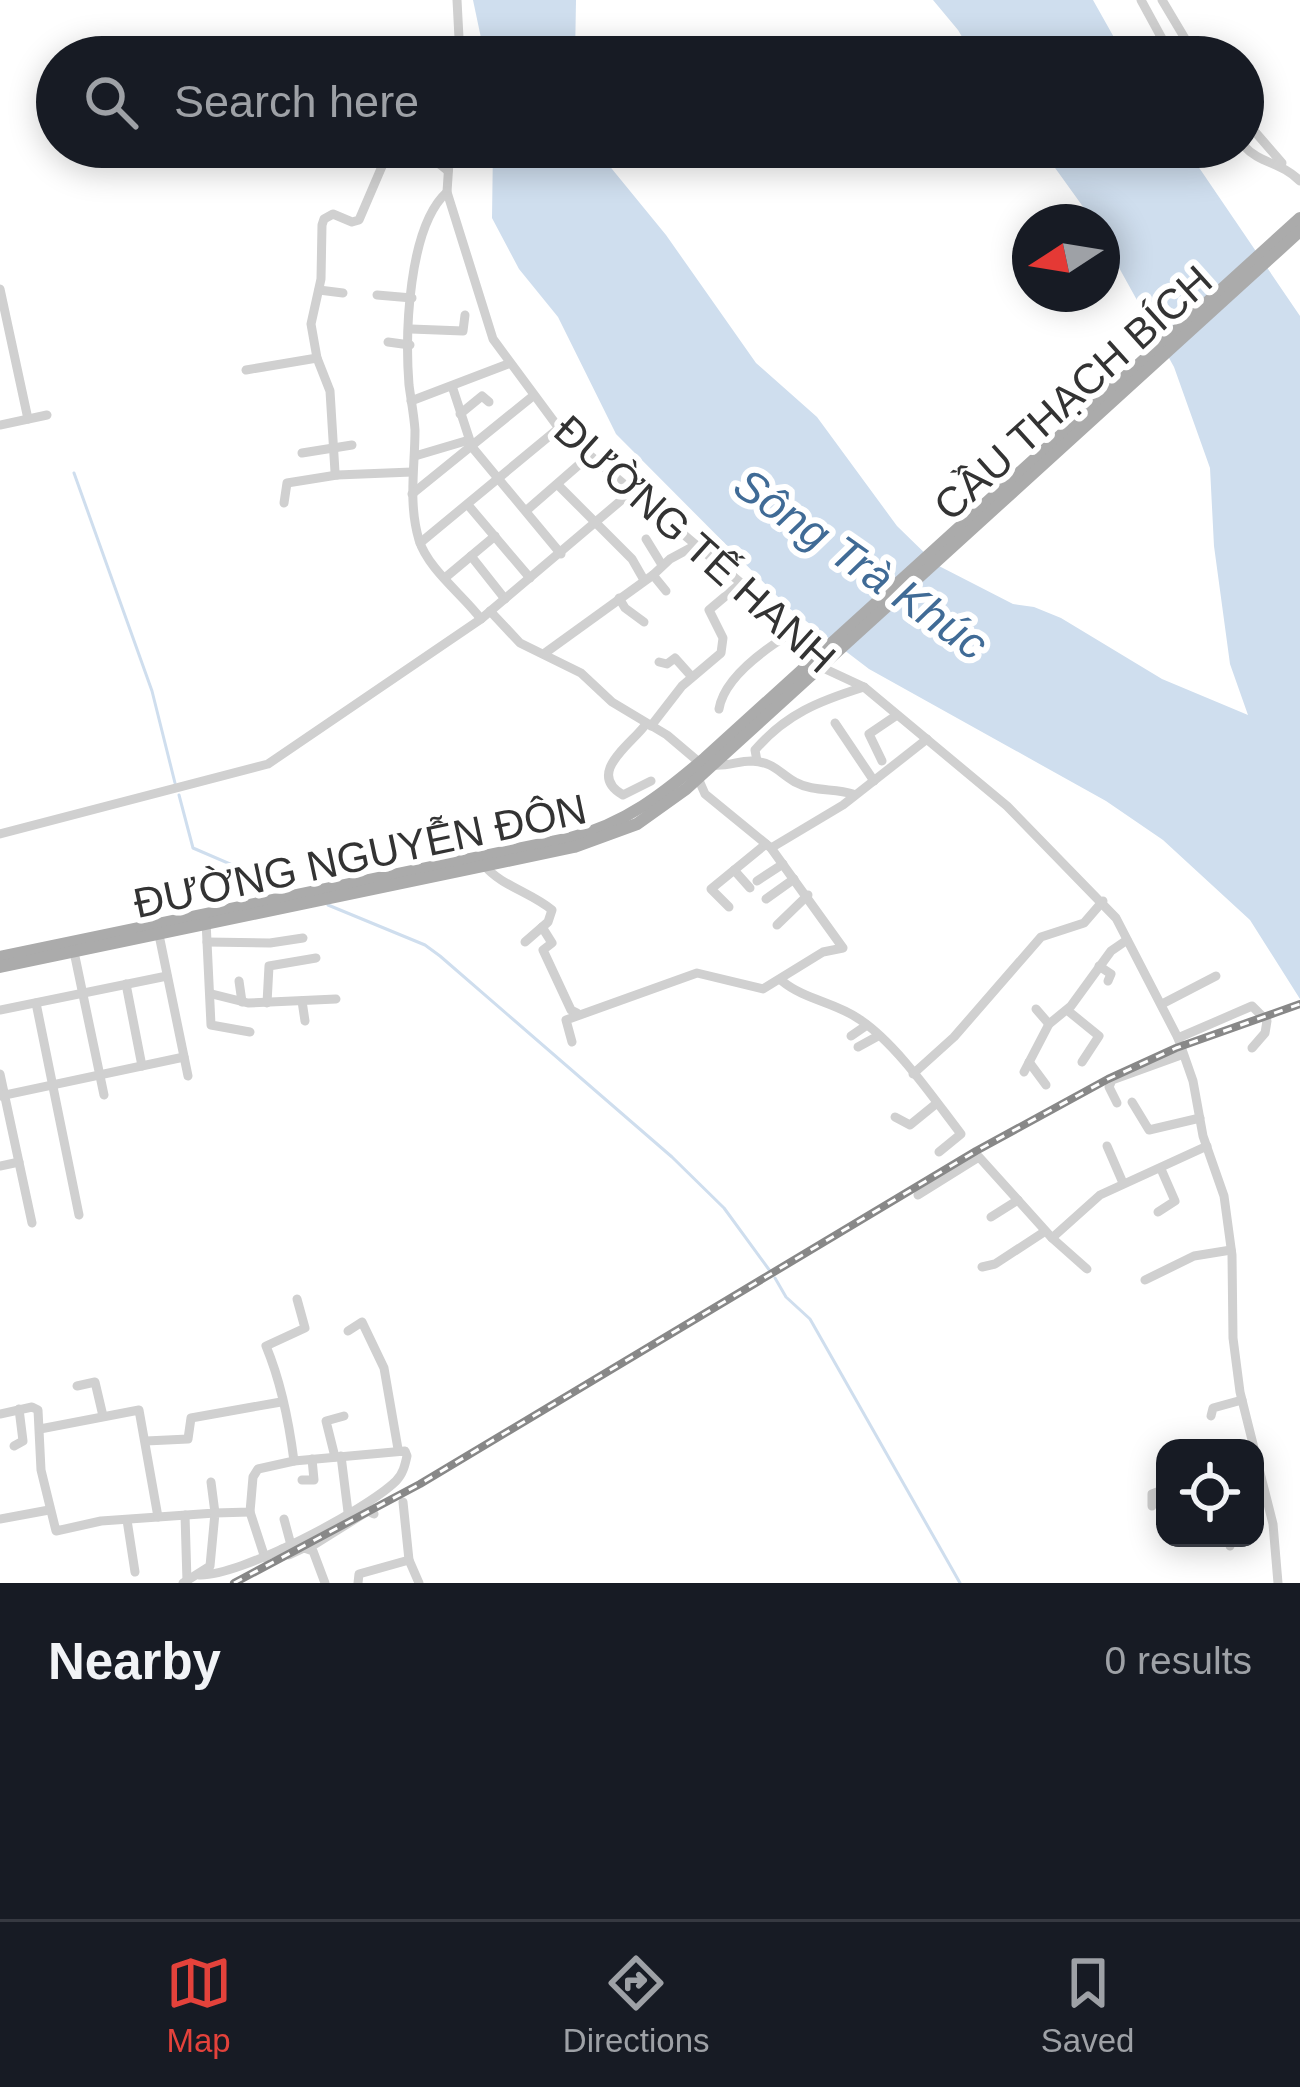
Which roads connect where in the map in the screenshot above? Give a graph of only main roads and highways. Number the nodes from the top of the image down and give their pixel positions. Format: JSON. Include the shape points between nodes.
{"nodes":[{"id":1,"x":1300,"y":218,"type":"edge"},
{"id":2,"x":1300,"y":231,"type":"edge"},
{"id":3,"x":834,"y":649,"type":"junction"},
{"id":4,"x":704,"y":766,"type":"junction"},
{"id":5,"x":357,"y":887,"type":"junction"},
{"id":6,"x":72,"y":946,"type":"junction"},
{"id":7,"x":0,"y":957,"type":"edge"},
{"id":8,"x":0,"y":967,"type":"edge"}],
"edges":[{"from":1,"to":3,"type":"main road","name":"CẦU THẠCH BÍCH"},
{"from":2,"to":3,"type":"main road","name":"CẦU THẠCH BÍCH"},
{"from":3,"to":4,"type":"main road","name":"ĐƯỜNG NGUYỄN ĐÔN"},
{"from":4,"to":5,"type":"main road","name":"ĐƯỜNG NGUYỄN ĐÔN","via":[[601,829]]},
{"from":4,"to":5,"type":"main road","name":"ĐƯỜNG NGUYỄN ĐÔN","via":[[652,814],[617,833]]},
{"from":5,"to":6,"type":"main road","name":"ĐƯỜNG NGUYỄN ĐÔN"},
{"from":6,"to":7,"type":"main road","name":"ĐƯỜNG NGUYỄN ĐÔN"},
{"from":6,"to":8,"type":"main road","name":"ĐƯỜNG NGUYỄN ĐÔN"}]}
